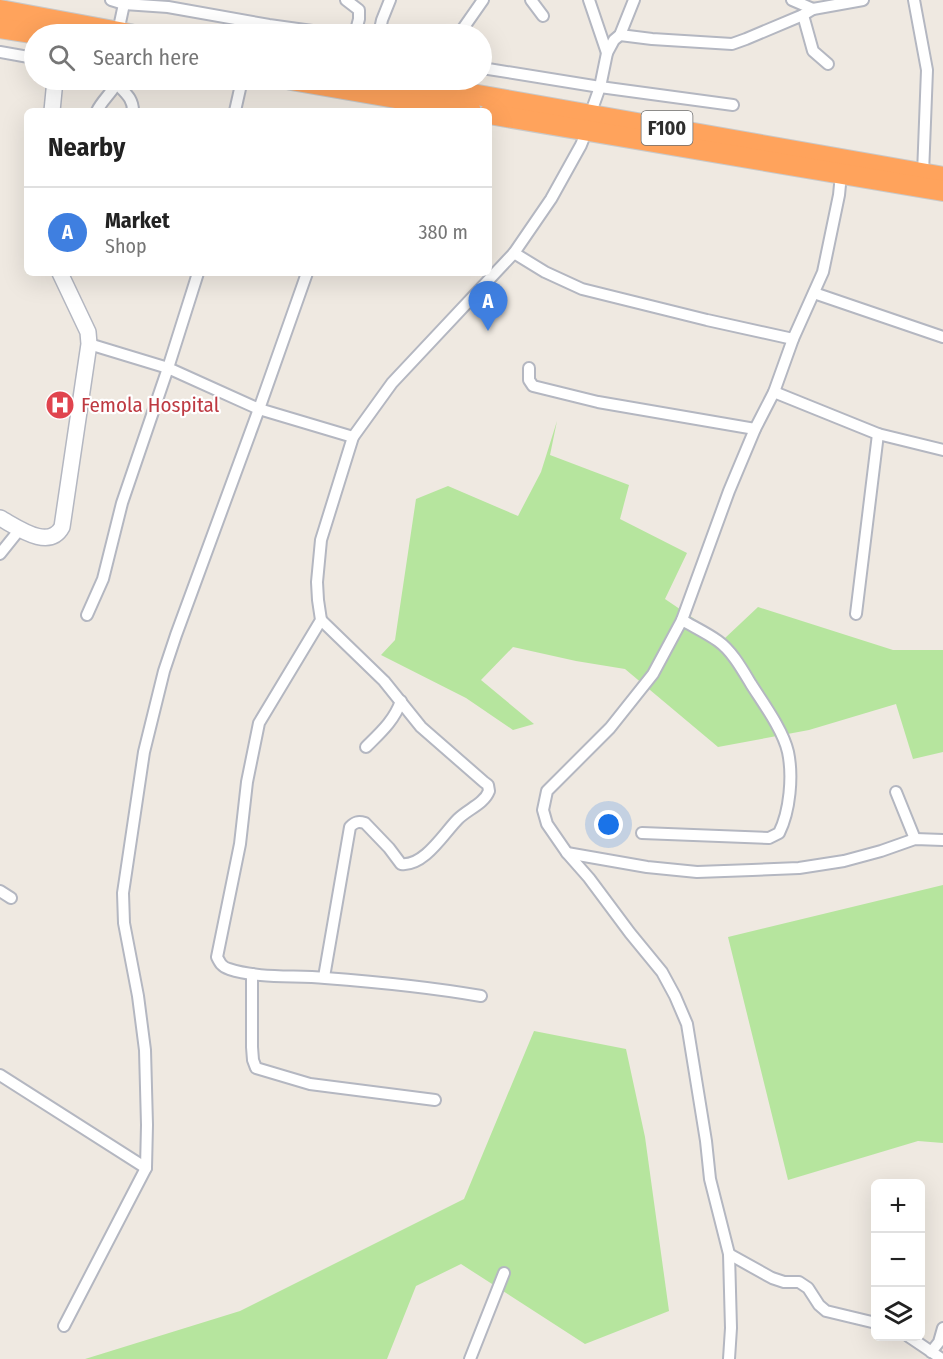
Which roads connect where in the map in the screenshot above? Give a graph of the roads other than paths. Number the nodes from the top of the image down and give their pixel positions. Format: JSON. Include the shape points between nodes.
{"nodes":[{"id":1,"x":111,"y":0,"type":"edge"},
{"id":2,"x":346,"y":0,"type":"edge"},
{"id":3,"x":390,"y":0,"type":"edge"},
{"id":4,"x":483,"y":0,"type":"edge"},
{"id":5,"x":531,"y":0,"type":"edge"},
{"id":6,"x":589,"y":0,"type":"edge"},
{"id":7,"x":634,"y":0,"type":"edge"},
{"id":8,"x":792,"y":0,"type":"edge"},
{"id":9,"x":863,"y":0,"type":"edge"},
{"id":10,"x":914,"y":0,"type":"edge"},
{"id":11,"x":169,"y":3,"type":"edge"},
{"id":12,"x":124,"y":4,"type":"junction"},
{"id":13,"x":0,"y":10,"type":"edge"},
{"id":14,"x":808,"y":12,"type":"junction"},
{"id":15,"x":543,"y":16,"type":"dead end"},
{"id":16,"x":75,"y":24,"type":"edge"},
{"id":17,"x":124,"y":24,"type":"edge"},
{"id":18,"x":264,"y":24,"type":"edge"},
{"id":19,"x":358,"y":24,"type":"edge"},
{"id":20,"x":381,"y":24,"type":"edge"},
{"id":21,"x":466,"y":24,"type":"edge"},
{"id":22,"x":0,"y":28,"type":"edge"},
{"id":23,"x":24,"y":32,"type":"edge"},
{"id":24,"x":620,"y":35,"type":"junction"},
{"id":25,"x":0,"y":51,"type":"edge"},
{"id":26,"x":607,"y":52,"type":"junction"},
{"id":27,"x":24,"y":56,"type":"edge"},
{"id":28,"x":828,"y":64,"type":"dead end"},
{"id":29,"x":492,"y":70,"type":"edge"},
{"id":30,"x":600,"y":87,"type":"junction"},
{"id":31,"x":54,"y":90,"type":"edge"},
{"id":32,"x":111,"y":90,"type":"edge"},
{"id":33,"x":124,"y":90,"type":"edge"},
{"id":34,"x":240,"y":90,"type":"edge"},
{"id":35,"x":348,"y":90,"type":"edge"},
{"id":36,"x":439,"y":90,"type":"edge"},
{"id":37,"x":733,"y":105,"type":"dead end"},
{"id":38,"x":52,"y":108,"type":"edge"},
{"id":39,"x":98,"y":108,"type":"edge"},
{"id":40,"x":134,"y":108,"type":"edge"},
{"id":41,"x":236,"y":108,"type":"edge"},
{"id":42,"x":450,"y":108,"type":"edge"},
{"id":43,"x":492,"y":114,"type":"edge"},
{"id":44,"x":589,"y":122,"type":"junction"},
{"id":45,"x":841,"y":174,"type":"junction"},
{"id":46,"x":923,"y":174,"type":"junction"},
{"id":47,"x":943,"y":177,"type":"edge"},
{"id":48,"x":943,"y":191,"type":"edge"},
{"id":49,"x":514,"y":253,"type":"junction"},
{"id":50,"x":61,"y":276,"type":"edge"},
{"id":51,"x":197,"y":276,"type":"edge"},
{"id":52,"x":306,"y":276,"type":"edge"},
{"id":53,"x":814,"y":293,"type":"junction"},
{"id":54,"x":943,"y":337,"type":"edge"},
{"id":55,"x":793,"y":339,"type":"junction"},
{"id":56,"x":89,"y":344,"type":"junction"},
{"id":57,"x":168,"y":368,"type":"junction"},
{"id":58,"x":529,"y":368,"type":"dead end"},
{"id":59,"x":774,"y":392,"type":"junction"},
{"id":60,"x":260,"y":409,"type":"junction"},
{"id":61,"x":755,"y":429,"type":"junction"},
{"id":62,"x":878,"y":434,"type":"junction"},
{"id":63,"x":353,"y":437,"type":"junction"},
{"id":64,"x":943,"y":450,"type":"edge"},
{"id":65,"x":0,"y":518,"type":"edge"},
{"id":66,"x":20,"y":528,"type":"junction"},
{"id":67,"x":0,"y":554,"type":"edge"},
{"id":68,"x":856,"y":614,"type":"dead end"},
{"id":69,"x":87,"y":615,"type":"dead end"},
{"id":70,"x":321,"y":620,"type":"junction"},
{"id":71,"x":682,"y":620,"type":"junction"},
{"id":72,"x":401,"y":701,"type":"junction"},
{"id":73,"x":366,"y":747,"type":"dead end"},
{"id":74,"x":896,"y":792,"type":"dead end"},
{"id":75,"x":642,"y":833,"type":"dead end"},
{"id":76,"x":915,"y":839,"type":"junction"},
{"id":77,"x":943,"y":840,"type":"edge"},
{"id":78,"x":567,"y":853,"type":"junction"},
{"id":79,"x":0,"y":891,"type":"edge"},
{"id":80,"x":11,"y":898,"type":"dead end"},
{"id":81,"x":252,"y":974,"type":"junction"},
{"id":82,"x":324,"y":977,"type":"junction"},
{"id":83,"x":481,"y":996,"type":"dead end"},
{"id":84,"x":0,"y":1075,"type":"edge"},
{"id":85,"x":435,"y":1100,"type":"dead end"},
{"id":86,"x":146,"y":1168,"type":"junction"},
{"id":87,"x":729,"y":1254,"type":"junction"},
{"id":88,"x":504,"y":1273,"type":"dead end"},
{"id":89,"x":871,"y":1322,"type":"edge"},
{"id":90,"x":64,"y":1326,"type":"dead end"},
{"id":91,"x":943,"y":1328,"type":"edge"},
{"id":92,"x":915,"y":1341,"type":"edge"},
{"id":93,"x":931,"y":1352,"type":"junction"},
{"id":94,"x":470,"y":1359,"type":"edge"},
{"id":95,"x":729,"y":1359,"type":"edge"},
{"id":96,"x":942,"y":1359,"type":"edge"}],
"edges":[{"from":1,"to":12,"type":"street"},
{"from":2,"to":19,"type":"street","via":[[359,10]]},
{"from":3,"to":20,"type":"street"},
{"from":4,"to":21,"type":"street"},
{"from":5,"to":15,"type":"street"},
{"from":6,"to":26,"type":"street"},
{"from":7,"to":24,"type":"street"},
{"from":8,"to":14,"type":"street"},
{"from":9,"to":14,"type":"street"},
{"from":10,"to":46,"type":"street","via":[[927,70]]},
{"from":11,"to":12,"type":"street"},
{"from":11,"to":18,"type":"street"},
{"from":12,"to":17,"type":"street"},
{"from":13,"to":16,"type":"highway"},
{"from":14,"to":24,"type":"street","via":[[732,44]]},
{"from":14,"to":28,"type":"street","via":[[813,51]]},
{"from":22,"to":23,"type":"highway"},
{"from":24,"to":26,"type":"street"},
{"from":25,"to":27,"type":"street"},
{"from":26,"to":30,"type":"street"},
{"from":29,"to":30,"type":"street"},
{"from":30,"to":37,"type":"street"},
{"from":30,"to":44,"type":"street"},
{"from":31,"to":38,"type":"street"},
{"from":32,"to":39,"type":"street"},
{"from":33,"to":40,"type":"street"},
{"from":34,"to":41,"type":"street"},
{"from":35,"to":42,"type":"highway"},
{"from":36,"to":44,"type":"highway","number":"F100"},
{"from":43,"to":44,"type":"highway","number":"F100"},
{"from":44,"to":45,"type":"highway","number":"F100"},
{"from":44,"to":46,"type":"highway","number":"F100"},
{"from":44,"to":49,"type":"street","via":[[581,145],[551,199]]},
{"from":45,"to":48,"type":"highway","number":"F100"},
{"from":45,"to":53,"type":"street","via":[[823,272]]},
{"from":46,"to":47,"type":"highway","number":"F100"},
{"from":49,"to":55,"type":"street","via":[[582,289]]},
{"from":49,"to":63,"type":"street","via":[[392,383]]},
{"from":50,"to":56,"type":"street","via":[[88,332]]},
{"from":51,"to":57,"type":"street"},
{"from":52,"to":60,"type":"street"},
{"from":53,"to":54,"type":"street"},
{"from":53,"to":55,"type":"street"},
{"from":55,"to":59,"type":"street"},
{"from":56,"to":57,"type":"street"},
{"from":56,"to":66,"type":"street","via":[[62,527],[50,538],[35,537]]},
{"from":57,"to":60,"type":"street"},
{"from":57,"to":69,"type":"street","via":[[122,502],[103,579]]},
{"from":58,"to":61,"type":"street","via":[[533,386],[598,402]]},
{"from":59,"to":61,"type":"street"},
{"from":59,"to":62,"type":"street"},
{"from":60,"to":63,"type":"street"},
{"from":60,"to":86,"type":"street","via":[[164,671],[137,794],[123,893],[124,923],[146,1050]]},
{"from":61,"to":71,"type":"street"},
{"from":62,"to":64,"type":"street"},
{"from":62,"to":68,"type":"street"},
{"from":63,"to":70,"type":"street","via":[[321,540],[317,582]]},
{"from":65,"to":66,"type":"street"},
{"from":66,"to":67,"type":"street"},
{"from":70,"to":72,"type":"street"},
{"from":70,"to":81,"type":"street","via":[[260,723],[247,782],[240,844],[217,957],[227,969]]},
{"from":71,"to":75,"type":"street","via":[[730,652],[771,715],[788,751],[788,807],[779,833],[769,838]]},
{"from":71,"to":78,"type":"street","via":[[646,683],[610,728],[548,791],[543,804],[547,824]]},
{"from":72,"to":73,"type":"street","via":[[387,727]]},
{"from":72,"to":82,"type":"street","via":[[421,727],[488,786],[489,794],[460,817],[432,849],[411,863],[401,864],[365,823],[360,821],[350,827]]},
{"from":74,"to":76,"type":"street"},
{"from":76,"to":77,"type":"street"},
{"from":76,"to":78,"type":"street","via":[[844,861],[752,870],[697,872]]},
{"from":78,"to":87,"type":"street","via":[[662,972],[687,1024],[710,1179]]},
{"from":79,"to":80,"type":"street"},
{"from":81,"to":82,"type":"street"},
{"from":81,"to":85,"type":"street","via":[[252,1047],[256,1068],[310,1084]]},
{"from":82,"to":83,"type":"street"},
{"from":84,"to":86,"type":"street"},
{"from":86,"to":90,"type":"street"},
{"from":87,"to":89,"type":"street","via":[[772,1278],[799,1282],[826,1311]]},
{"from":87,"to":95,"type":"street"},
{"from":88,"to":94,"type":"street"},
{"from":91,"to":93,"type":"street"},
{"from":92,"to":93,"type":"street"},
{"from":93,"to":96,"type":"street"}]}
